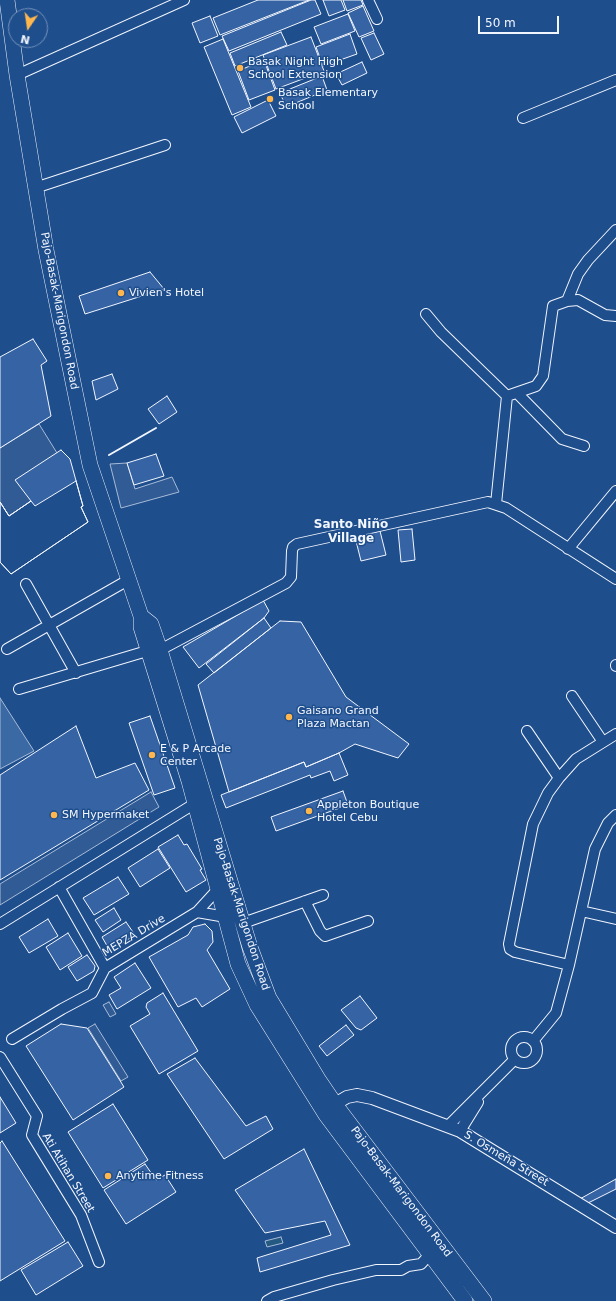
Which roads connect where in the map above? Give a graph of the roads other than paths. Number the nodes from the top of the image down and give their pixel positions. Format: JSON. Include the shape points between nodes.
{"nodes":[{"id":1,"x":7,"y":0,"type":"edge"},
{"id":2,"x":184,"y":0,"type":"edge"},
{"id":3,"x":368,"y":0,"type":"edge"},
{"id":4,"x":377,"y":19,"type":"dead end"},
{"id":5,"x":18,"y":75,"type":"junction"},
{"id":6,"x":616,"y":80,"type":"edge"},
{"id":7,"x":523,"y":118,"type":"dead end"},
{"id":8,"x":165,"y":145,"type":"dead end"},
{"id":9,"x":35,"y":188,"type":"junction"},
{"id":10,"x":616,"y":230,"type":"edge"},
{"id":11,"x":567,"y":301,"type":"junction"},
{"id":12,"x":426,"y":314,"type":"dead end"},
{"id":13,"x":616,"y":316,"type":"edge"},
{"id":14,"x":512,"y":395,"type":"junction"},
{"id":15,"x":584,"y":446,"type":"dead end"},
{"id":16,"x":616,"y":491,"type":"edge"},
{"id":17,"x":496,"y":504,"type":"junction"},
{"id":18,"x":568,"y":549,"type":"junction"},
{"id":19,"x":130,"y":579,"type":"junction"},
{"id":20,"x":616,"y":579,"type":"edge"},
{"id":21,"x":26,"y":584,"type":"dead end"},
{"id":22,"x":49,"y":625,"type":"junction"},
{"id":23,"x":7,"y":649,"type":"dead end"},
{"id":24,"x":154,"y":650,"type":"junction"},
{"id":25,"x":76,"y":673,"type":"junction"},
{"id":26,"x":19,"y":689,"type":"dead end"},
{"id":27,"x":572,"y":696,"type":"dead end"},
{"id":28,"x":527,"y":731,"type":"dead end"},
{"id":29,"x":616,"y":734,"type":"edge"},
{"id":30,"x":603,"y":742,"type":"junction"},
{"id":31,"x":559,"y":778,"type":"junction"},
{"id":32,"x":194,"y":804,"type":"junction"},
{"id":33,"x":616,"y":815,"type":"edge"},
{"id":34,"x":59,"y":887,"type":"junction"},
{"id":35,"x":218,"y":889,"type":"junction"},
{"id":36,"x":323,"y":895,"type":"dead end"},
{"id":37,"x":305,"y":901,"type":"junction"},
{"id":38,"x":581,"y":911,"type":"junction"},
{"id":39,"x":196,"y":912,"type":"junction"},
{"id":40,"x":226,"y":917,"type":"junction"},
{"id":41,"x":616,"y":919,"type":"edge"},
{"id":42,"x":368,"y":921,"type":"dead end"},
{"id":43,"x":243,"y":923,"type":"junction"},
{"id":44,"x":0,"y":924,"type":"edge"},
{"id":45,"x":569,"y":965,"type":"junction"},
{"id":46,"x":105,"y":968,"type":"junction"},
{"id":47,"x":12,"y":1039,"type":"dead end"},
{"id":48,"x":533,"y":1041,"type":"junction"},
{"id":49,"x":0,"y":1057,"type":"edge"},
{"id":50,"x":514,"y":1060,"type":"junction"},
{"id":51,"x":312,"y":1082,"type":"junction"},
{"id":52,"x":487,"y":1086,"type":"junction"},
{"id":53,"x":329,"y":1107,"type":"junction"},
{"id":54,"x":448,"y":1126,"type":"junction"},
{"id":55,"x":460,"y":1131,"type":"junction"},
{"id":56,"x":616,"y":1226,"type":"edge"},
{"id":57,"x":430,"y":1254,"type":"junction"},
{"id":58,"x":99,"y":1262,"type":"dead end"},
{"id":59,"x":267,"y":1301,"type":"edge"},
{"id":60,"x":465,"y":1301,"type":"edge"},
{"id":61,"x":484,"y":1301,"type":"edge"}],
"edges":[{"from":1,"to":5,"type":"main road","name":"Pajo-Basak-Marigondon Road"},
{"from":2,"to":5,"type":"street"},
{"from":3,"to":4,"type":"street"},
{"from":5,"to":9,"type":"main road","name":"Pajo-Basak-Marigondon Road"},
{"from":6,"to":7,"type":"street"},
{"from":8,"to":9,"type":"street"},
{"from":9,"to":19,"type":"main road","name":"Pajo-Basak-Marigondon Road","via":[[90,466]]},
{"from":10,"to":11,"type":"street","via":[[578,274]]},
{"from":11,"to":13,"type":"street","via":[[578,300],[605,315]]},
{"from":11,"to":14,"type":"street","via":[[552,306],[543,376],[536,386]]},
{"from":12,"to":14,"type":"street","via":[[441,332]]},
{"from":14,"to":15,"type":"street","via":[[562,439]]},
{"from":14,"to":17,"type":"street"},
{"from":16,"to":18,"type":"street"},
{"from":17,"to":18,"type":"street"},
{"from":17,"to":24,"type":"street","via":[[488,502],[297,544],[292,551],[291,577],[286,583]]},
{"from":18,"to":20,"type":"street"},
{"from":19,"to":22,"type":"street"},
{"from":19,"to":24,"type":"main road","name":"Pajo-Basak-Marigondon Road","via":[[141,616],[141,627]]},
{"from":21,"to":22,"type":"street"},
{"from":22,"to":23,"type":"street"},
{"from":22,"to":25,"type":"street"},
{"from":24,"to":25,"type":"street"},
{"from":24,"to":32,"type":"main road","name":"Pajo-Basak-Marigondon Road","via":[[166,706]]},
{"from":24,"to":43,"type":"main road","name":"Pajo-Basak-Marigondon Road"},
{"from":25,"to":26,"type":"street"},
{"from":27,"to":30,"type":"street"},
{"from":28,"to":31,"type":"street"},
{"from":29,"to":30,"type":"street"},
{"from":30,"to":31,"type":"street","via":[[576,759]]},
{"from":31,"to":45,"type":"street","via":[[548,793],[533,824],[509,944],[510,949],[515,952]]},
{"from":32,"to":34,"type":"street"},
{"from":32,"to":35,"type":"main road","name":"Pajo-Basak-Marigondon Road"},
{"from":33,"to":38,"type":"street","via":[[608,823],[595,849]]},
{"from":34,"to":44,"type":"street"},
{"from":34,"to":46,"type":"street"},
{"from":35,"to":39,"type":"street","name":"MEPZA Drive"},
{"from":35,"to":40,"type":"main road","name":"Pajo-Basak-Marigondon Road"},
{"from":36,"to":37,"type":"street"},
{"from":37,"to":42,"type":"street","via":[[325,936]]},
{"from":37,"to":43,"type":"street"},
{"from":38,"to":41,"type":"street"},
{"from":38,"to":45,"type":"street"},
{"from":39,"to":40,"type":"street"},
{"from":39,"to":46,"type":"street","name":"MEPZA Drive"},
{"from":40,"to":51,"type":"main road","name":"Pajo-Basak-Marigondon Road","via":[[238,964],[257,1005]]},
{"from":43,"to":51,"type":"main road","name":"Pajo-Basak-Marigondon Road","via":[[269,998]]},
{"from":45,"to":48,"type":"street","via":[[556,1013]]},
{"from":46,"to":47,"type":"street","name":"MEPZA Drive","via":[[92,993]]},
{"from":48,"to":50,"type":"street","via":[[537,1048],[533,1060],[521,1064]]},
{"from":48,"to":50,"type":"street","via":[[520,1037],[512,1042],[510,1051]]},
{"from":49,"to":58,"type":"street","name":"Ati Atihan Street","via":[[37,1116],[32,1134],[82,1215]]},
{"from":50,"to":52,"type":"street"},
{"from":51,"to":53,"type":"main road","name":"Pajo-Basak-Marigondon Road"},
{"from":52,"to":54,"type":"street"},
{"from":52,"to":55,"type":"street"},
{"from":53,"to":54,"type":"street","name":"S. Osmeña Street","via":[[347,1097],[357,1095]]},
{"from":53,"to":57,"type":"main road","name":"Pajo-Basak-Marigondon Road"},
{"from":53,"to":61,"type":"main road","name":"Pajo-Basak-Marigondon Road"},
{"from":54,"to":55,"type":"street","name":"S. Osmeña Street"},
{"from":55,"to":56,"type":"street","name":"S. Osmeña Street"},
{"from":57,"to":59,"type":"street","via":[[421,1264],[401,1270],[376,1270]]},
{"from":57,"to":60,"type":"main road","name":"Pajo-Basak-Marigondon Road"}]}
